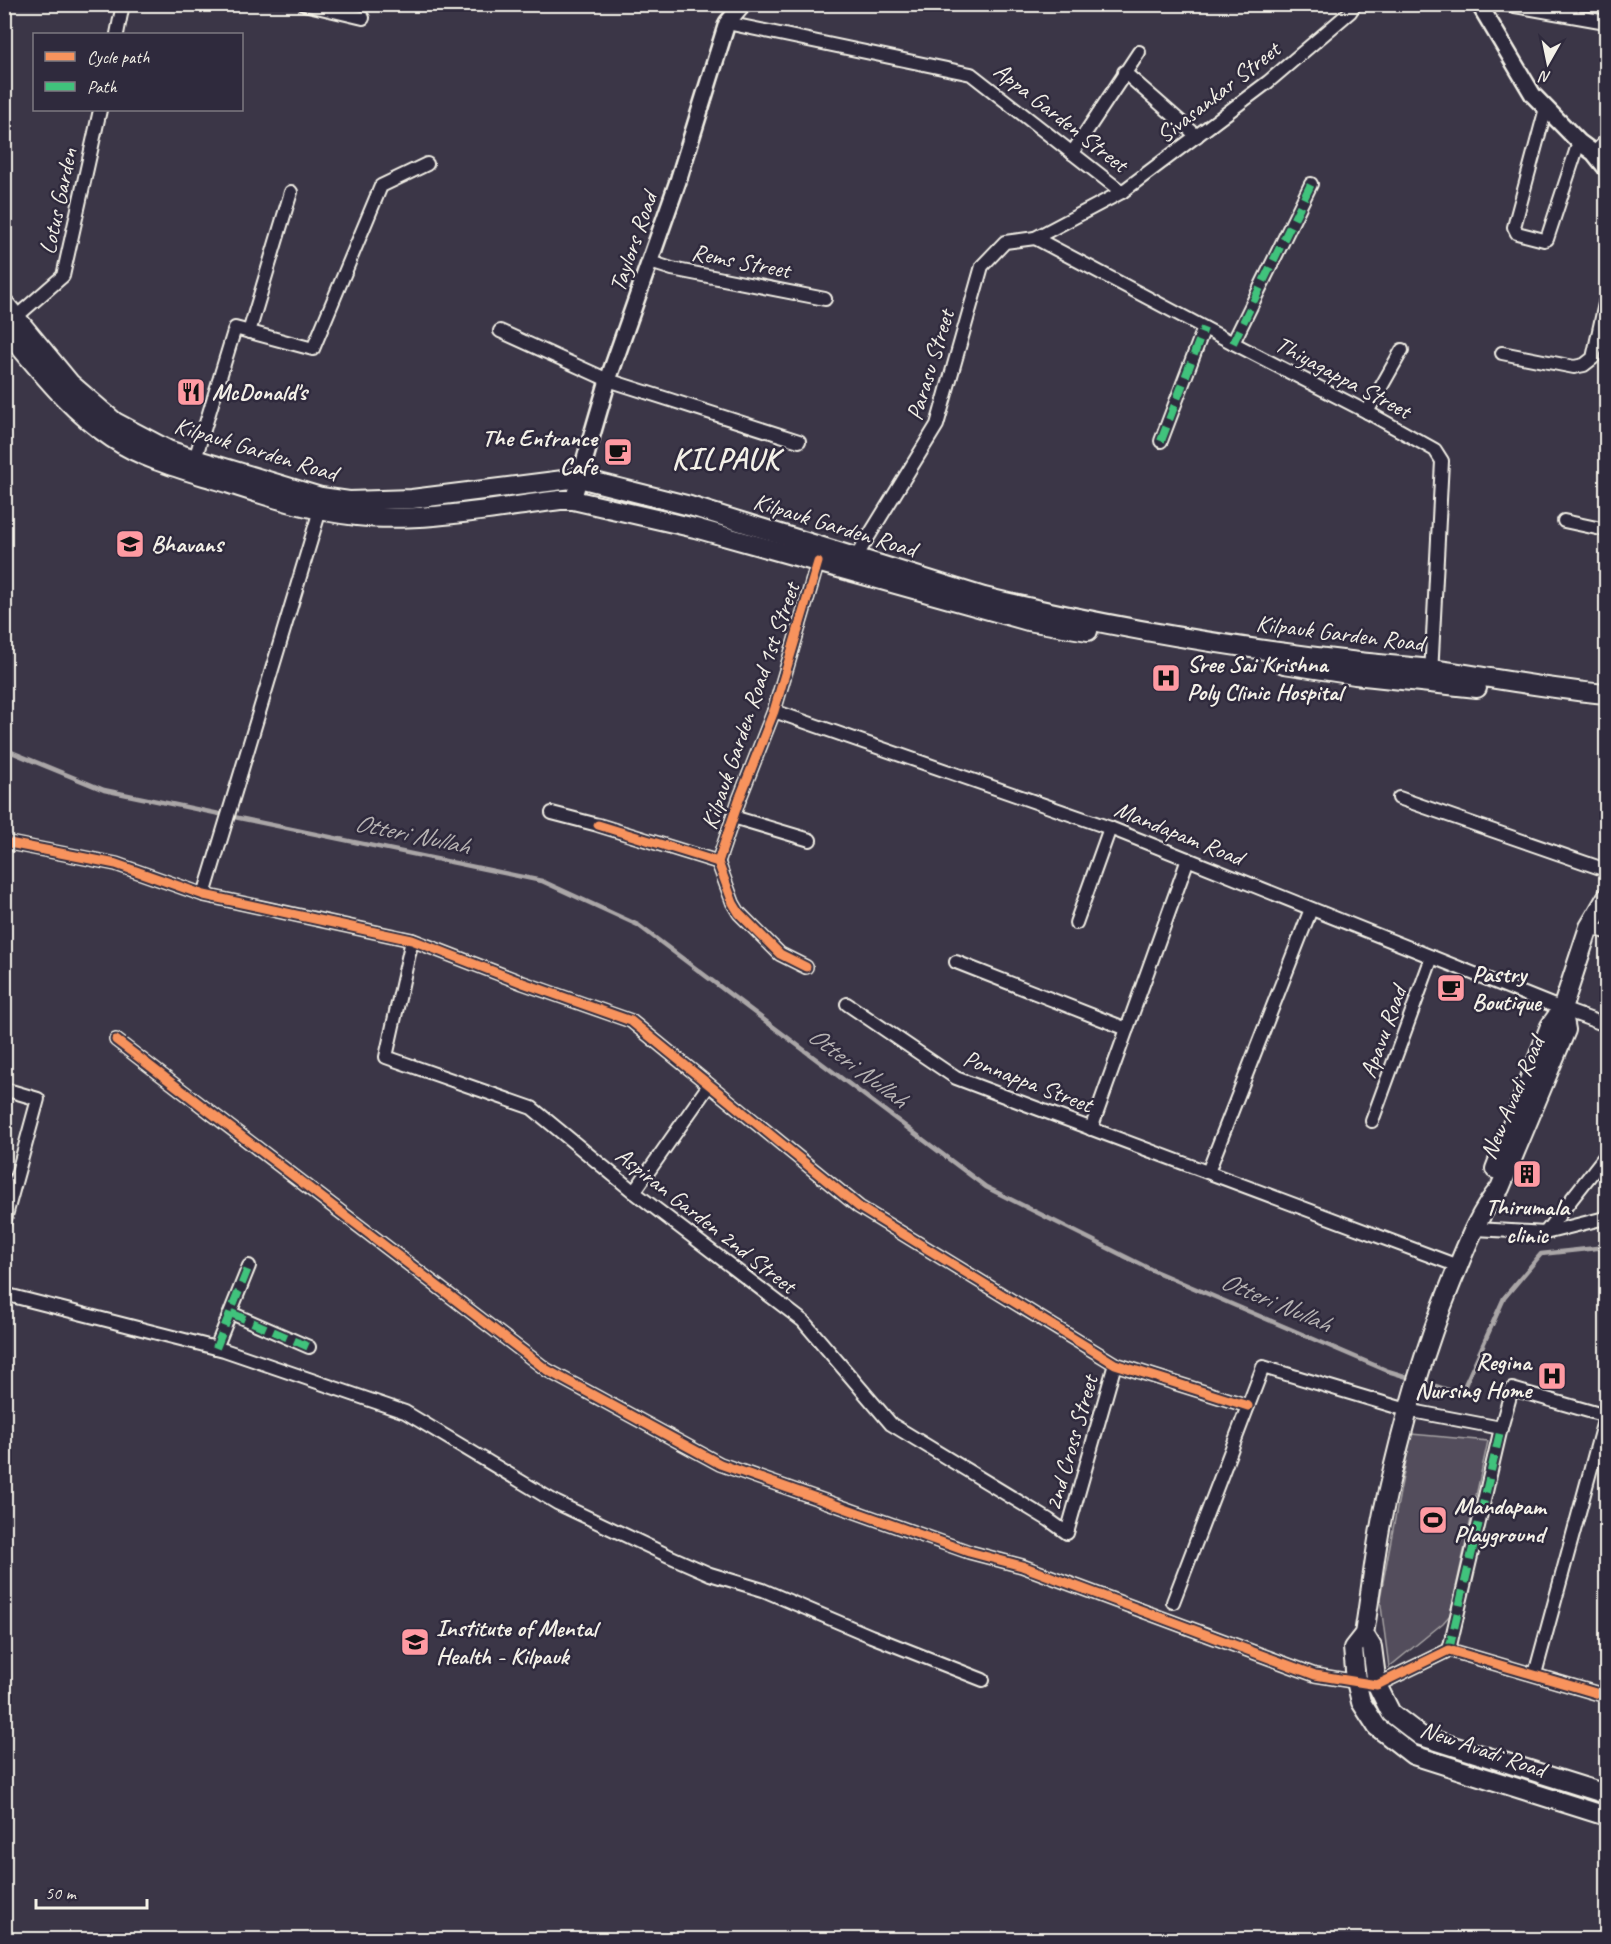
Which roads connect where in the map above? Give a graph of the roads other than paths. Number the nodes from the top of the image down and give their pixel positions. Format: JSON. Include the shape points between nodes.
{"nodes":[{"id":1,"x":123,"y":4,"type":"edge"},
{"id":2,"x":304,"y":4,"type":"edge"},
{"id":3,"x":743,"y":4,"type":"edge"},
{"id":4,"x":1355,"y":4,"type":"edge"},
{"id":5,"x":1479,"y":4,"type":"edge"},
{"id":6,"x":1503,"y":4,"type":"edge"},
{"id":7,"x":363,"y":18,"type":"dead end"},
{"id":8,"x":1606,"y":22,"type":"edge"},
{"id":9,"x":727,"y":23,"type":"junction"},
{"id":10,"x":117,"y":33,"type":"edge"},
{"id":11,"x":1139,"y":52,"type":"dead end"},
{"id":12,"x":1124,"y":72,"type":"junction"},
{"id":13,"x":1546,"y":108,"type":"junction"},
{"id":14,"x":100,"y":111,"type":"edge"},
{"id":15,"x":1197,"y":136,"type":"junction"},
{"id":16,"x":1606,"y":141,"type":"edge"},
{"id":17,"x":1579,"y":142,"type":"junction"},
{"id":18,"x":1072,"y":153,"type":"junction"},
{"id":19,"x":1594,"y":153,"type":"junction"},
{"id":20,"x":427,"y":164,"type":"dead end"},
{"id":21,"x":1606,"y":168,"type":"edge"},
{"id":22,"x":1311,"y":184,"type":"dead end"},
{"id":23,"x":291,"y":192,"type":"dead end"},
{"id":24,"x":1122,"y":192,"type":"junction"},
{"id":25,"x":1035,"y":238,"type":"junction"},
{"id":26,"x":650,"y":262,"type":"junction"},
{"id":27,"x":825,"y":299,"type":"dead end"},
{"id":28,"x":1606,"y":299,"type":"edge"},
{"id":29,"x":8,"y":316,"type":"edge"},
{"id":30,"x":1203,"y":328,"type":"junction"},
{"id":31,"x":500,"y":331,"type":"dead end"},
{"id":32,"x":249,"y":332,"type":"junction"},
{"id":33,"x":1233,"y":344,"type":"junction"},
{"id":34,"x":1402,"y":350,"type":"dead end"},
{"id":35,"x":1502,"y":353,"type":"dead end"},
{"id":36,"x":608,"y":381,"type":"junction"},
{"id":37,"x":1367,"y":412,"type":"junction"},
{"id":38,"x":798,"y":441,"type":"dead end"},
{"id":39,"x":1161,"y":441,"type":"dead end"},
{"id":40,"x":195,"y":459,"type":"junction"},
{"id":41,"x":579,"y":478,"type":"junction"},
{"id":42,"x":573,"y":500,"type":"junction"},
{"id":43,"x":320,"y":510,"type":"junction"},
{"id":44,"x":1564,"y":520,"type":"dead end"},
{"id":45,"x":1606,"y":530,"type":"edge"},
{"id":46,"x":856,"y":556,"type":"junction"},
{"id":47,"x":818,"y":562,"type":"junction"},
{"id":48,"x":1431,"y":676,"type":"junction"},
{"id":49,"x":1606,"y":694,"type":"edge"},
{"id":50,"x":1606,"y":706,"type":"edge"},
{"id":51,"x":774,"y":711,"type":"junction"},
{"id":52,"x":1399,"y":798,"type":"dead end"},
{"id":53,"x":552,"y":813,"type":"dead end"},
{"id":54,"x":733,"y":817,"type":"junction"},
{"id":55,"x":1110,"y":828,"type":"junction"},
{"id":56,"x":810,"y":840,"type":"dead end"},
{"id":57,"x":4,"y":842,"type":"edge"},
{"id":58,"x":1188,"y":859,"type":"junction"},
{"id":59,"x":718,"y":862,"type":"junction"},
{"id":60,"x":1606,"y":870,"type":"edge"},
{"id":61,"x":204,"y":895,"type":"junction"},
{"id":62,"x":1606,"y":898,"type":"edge"},
{"id":63,"x":1311,"y":909,"type":"junction"},
{"id":64,"x":1076,"y":923,"type":"dead end"},
{"id":65,"x":1598,"y":929,"type":"edge"},
{"id":66,"x":412,"y":940,"type":"junction"},
{"id":67,"x":1432,"y":957,"type":"junction"},
{"id":68,"x":956,"y":962,"type":"dead end"},
{"id":69,"x":806,"y":967,"type":"dead end"},
{"id":70,"x":847,"y":1004,"type":"dead end"},
{"id":71,"x":1562,"y":1009,"type":"junction"},
{"id":72,"x":1606,"y":1025,"type":"edge"},
{"id":73,"x":1127,"y":1029,"type":"junction"},
{"id":74,"x":116,"y":1041,"type":"dead end"},
{"id":75,"x":709,"y":1085,"type":"junction"},
{"id":76,"x":4,"y":1089,"type":"edge"},
{"id":77,"x":1372,"y":1121,"type":"dead end"},
{"id":78,"x":1091,"y":1129,"type":"junction"},
{"id":79,"x":1606,"y":1155,"type":"edge"},
{"id":80,"x":1208,"y":1172,"type":"junction"},
{"id":81,"x":634,"y":1192,"type":"junction"},
{"id":82,"x":1606,"y":1220,"type":"edge"},
{"id":83,"x":4,"y":1223,"type":"edge"},
{"id":84,"x":1476,"y":1229,"type":"junction"},
{"id":85,"x":1545,"y":1233,"type":"junction"},
{"id":86,"x":249,"y":1266,"type":"dead end"},
{"id":87,"x":1458,"y":1266,"type":"junction"},
{"id":88,"x":4,"y":1294,"type":"edge"},
{"id":89,"x":231,"y":1312,"type":"junction"},
{"id":90,"x":309,"y":1347,"type":"dead end"},
{"id":91,"x":216,"y":1348,"type":"junction"},
{"id":92,"x":1115,"y":1364,"type":"junction"},
{"id":93,"x":1248,"y":1407,"type":"junction"},
{"id":94,"x":1407,"y":1410,"type":"junction"},
{"id":95,"x":1606,"y":1415,"type":"edge"},
{"id":96,"x":1501,"y":1428,"type":"junction"},
{"id":97,"x":1067,"y":1533,"type":"joint"},
{"id":98,"x":1173,"y":1602,"type":"dead end"},
{"id":99,"x":1364,"y":1634,"type":"junction"},
{"id":100,"x":1449,"y":1650,"type":"junction"},
{"id":101,"x":1535,"y":1674,"type":"junction"},
{"id":102,"x":983,"y":1680,"type":"dead end"},
{"id":103,"x":1356,"y":1680,"type":"junction"},
{"id":104,"x":1377,"y":1685,"type":"junction"},
{"id":105,"x":1606,"y":1696,"type":"edge"},
{"id":106,"x":1606,"y":1794,"type":"edge"},
{"id":107,"x":1606,"y":1816,"type":"edge"}],
"edges":[{"from":1,"to":10,"type":"street"},
{"from":2,"to":7,"type":"street"},
{"from":3,"to":9,"type":"street","name":"Taylors Road"},
{"from":4,"to":15,"type":"street","name":"Sivasankar Street","via":[[1268,82]]},
{"from":5,"to":13,"type":"street","via":[[1533,95]]},
{"from":6,"to":8,"type":"street"},
{"from":9,"to":18,"type":"street","name":"Appa Garden Street","via":[[971,75]]},
{"from":9,"to":26,"type":"street","name":"Taylors Road"},
{"from":11,"to":12,"type":"street"},
{"from":12,"to":15,"type":"street"},
{"from":12,"to":18,"type":"street"},
{"from":13,"to":17,"type":"street"},
{"from":13,"to":17,"type":"street","via":[[1514,227],[1516,233],[1547,239]]},
{"from":14,"to":29,"type":"street","name":"Lotus Garden","via":[[63,276]]},
{"from":15,"to":24,"type":"street","name":"Sivasankar Street"},
{"from":16,"to":19,"type":"street"},
{"from":17,"to":19,"type":"street"},
{"from":18,"to":24,"type":"street","name":"Appa Garden Street"},
{"from":19,"to":21,"type":"street"},
{"from":20,"to":32,"type":"street","via":[[381,186],[314,349]]},
{"from":22,"to":33,"type":"street"},
{"from":23,"to":32,"type":"street"},
{"from":24,"to":25,"type":"street","name":"Sivasankar Street"},
{"from":25,"to":30,"type":"street","name":"Thiyagappa Street"},
{"from":25,"to":46,"type":"street","name":"Parasu Street","via":[[1005,242],[982,266],[937,425]]},
{"from":26,"to":27,"type":"street","name":"Rems Street"},
{"from":26,"to":36,"type":"street","name":"Taylors Road"},
{"from":28,"to":35,"type":"street","via":[[1593,358],[1584,365],[1574,367]]},
{"from":29,"to":40,"type":"main road","name":"Kilpauk Garden Road","via":[[70,383],[115,422],[168,450]]},
{"from":29,"to":43,"type":"main road","name":"Kilpauk Garden Road","via":[[49,384],[113,439],[160,462]]},
{"from":30,"to":33,"type":"street","name":"Thiyagappa Street"},
{"from":30,"to":39,"type":"street"},
{"from":31,"to":36,"type":"street"},
{"from":32,"to":40,"type":"street","via":[[235,328]]},
{"from":33,"to":37,"type":"street","name":"Thiyagappa Street"},
{"from":34,"to":37,"type":"street"},
{"from":36,"to":38,"type":"street"},
{"from":36,"to":41,"type":"street","name":"Taylors Road"},
{"from":37,"to":48,"type":"street","name":"Thiyagappa Street","via":[[1435,450],[1442,461]]},
{"from":40,"to":41,"type":"main road","name":"Kilpauk Garden Road","via":[[321,497],[349,501],[412,499]]},
{"from":41,"to":42,"type":"street","name":"Taylors Road"},
{"from":41,"to":46,"type":"main road","name":"Kilpauk Garden Road","via":[[690,506]]},
{"from":42,"to":43,"type":"main road","name":"Kilpauk Garden Road","via":[[409,518]]},
{"from":42,"to":47,"type":"main road","name":"Kilpauk Garden Road"},
{"from":43,"to":61,"type":"street"},
{"from":44,"to":45,"type":"street"},
{"from":46,"to":48,"type":"main road","name":"Kilpauk Garden Road","via":[[1027,607]]},
{"from":47,"to":48,"type":"main road","name":"Kilpauk Garden Road","via":[[1028,621],[1345,674]]},
{"from":47,"to":51,"type":"street","name":"Kilpauk Garden Road 1st Street"},
{"from":48,"to":49,"type":"main road","name":"Kilpauk Garden Road"},
{"from":48,"to":50,"type":"main road","name":"Kilpauk Garden Road"},
{"from":51,"to":54,"type":"street","name":"Kilpauk Garden Road 1st Street"},
{"from":51,"to":55,"type":"street","name":"Mandapam Road"},
{"from":52,"to":60,"type":"street"},
{"from":53,"to":59,"type":"street","name":"Kilpauk Garden Road 1st Street"},
{"from":54,"to":56,"type":"street"},
{"from":54,"to":59,"type":"street","name":"Kilpauk Garden Road 1st Street"},
{"from":55,"to":58,"type":"street","name":"Mandapam Road"},
{"from":55,"to":64,"type":"street"},
{"from":57,"to":61,"type":"street","via":[[116,864]]},
{"from":58,"to":63,"type":"street","name":"Mandapam Road"},
{"from":58,"to":73,"type":"street"},
{"from":59,"to":69,"type":"street","name":"Kilpauk Garden Road 1st Street","via":[[739,913],[780,954]]},
{"from":61,"to":66,"type":"street"},
{"from":62,"to":65,"type":"main road","name":"New Avadi Road"},
{"from":63,"to":67,"type":"street","name":"Mandapam Road"},
{"from":63,"to":80,"type":"street"},
{"from":65,"to":71,"type":"main road","name":"New Avadi Road"},
{"from":66,"to":75,"type":"street","via":[[630,1021]]},
{"from":66,"to":81,"type":"street","name":"Aspiran Garden 2nd Street","via":[[386,1058],[532,1108]]},
{"from":67,"to":71,"type":"street","name":"Mandapam Road"},
{"from":67,"to":77,"type":"street","name":"Apavu Road"},
{"from":68,"to":73,"type":"street"},
{"from":70,"to":78,"type":"street","name":"Ponnappa Street","via":[[956,1078]]},
{"from":71,"to":72,"type":"street","name":"Mandapam Road"},
{"from":71,"to":84,"type":"main road","name":"New Avadi Road","via":[[1566,1030],[1500,1188],[1489,1200]]},
{"from":73,"to":78,"type":"street"},
{"from":74,"to":103,"type":"street","via":[[548,1370],[720,1464],[969,1552],[1022,1566],[1315,1676]]},
{"from":75,"to":81,"type":"street"},
{"from":75,"to":92,"type":"street","via":[[859,1207]]},
{"from":76,"to":83,"type":"street","via":[[38,1099]]},
{"from":78,"to":80,"type":"street","name":"Ponnappa Street"},
{"from":79,"to":85,"type":"street"},
{"from":80,"to":87,"type":"street","name":"Ponnappa Street"},
{"from":81,"to":97,"type":"street","name":"Aspiran Garden 2nd Street","via":[[803,1321],[891,1424]]},
{"from":82,"to":85,"type":"street"},
{"from":84,"to":85,"type":"street"},
{"from":84,"to":87,"type":"main road","name":"New Avadi Road"},
{"from":86,"to":89,"type":"street"},
{"from":87,"to":94,"type":"main road","name":"New Avadi Road","via":[[1433,1327]]},
{"from":88,"to":91,"type":"street"},
{"from":89,"to":90,"type":"street"},
{"from":89,"to":91,"type":"street"},
{"from":91,"to":102,"type":"street","via":[[405,1412],[557,1503],[649,1547]]},
{"from":92,"to":93,"type":"street"},
{"from":92,"to":97,"type":"street","name":"2nd Cross Street"},
{"from":93,"to":94,"type":"street","via":[[1263,1367]]},
{"from":93,"to":98,"type":"street"},
{"from":94,"to":96,"type":"street"},
{"from":94,"to":99,"type":"main road","name":"New Avadi Road","via":[[1384,1510]]},
{"from":95,"to":96,"type":"street","via":[[1512,1389]]},
{"from":95,"to":101,"type":"street"},
{"from":96,"to":100,"type":"street"},
{"from":99,"to":103,"type":"main road","name":"New Avadi Road","via":[[1353,1648]]},
{"from":99,"to":104,"type":"main road","name":"New Avadi Road","via":[[1372,1647]]},
{"from":100,"to":101,"type":"street"},
{"from":100,"to":104,"type":"street"},
{"from":101,"to":105,"type":"street"},
{"from":103,"to":104,"type":"street"},
{"from":103,"to":107,"type":"main road","name":"New Avadi Road","via":[[1361,1702],[1377,1727],[1413,1755]]},
{"from":104,"to":106,"type":"main road","name":"New Avadi Road","via":[[1391,1713],[1421,1736]]}]}
